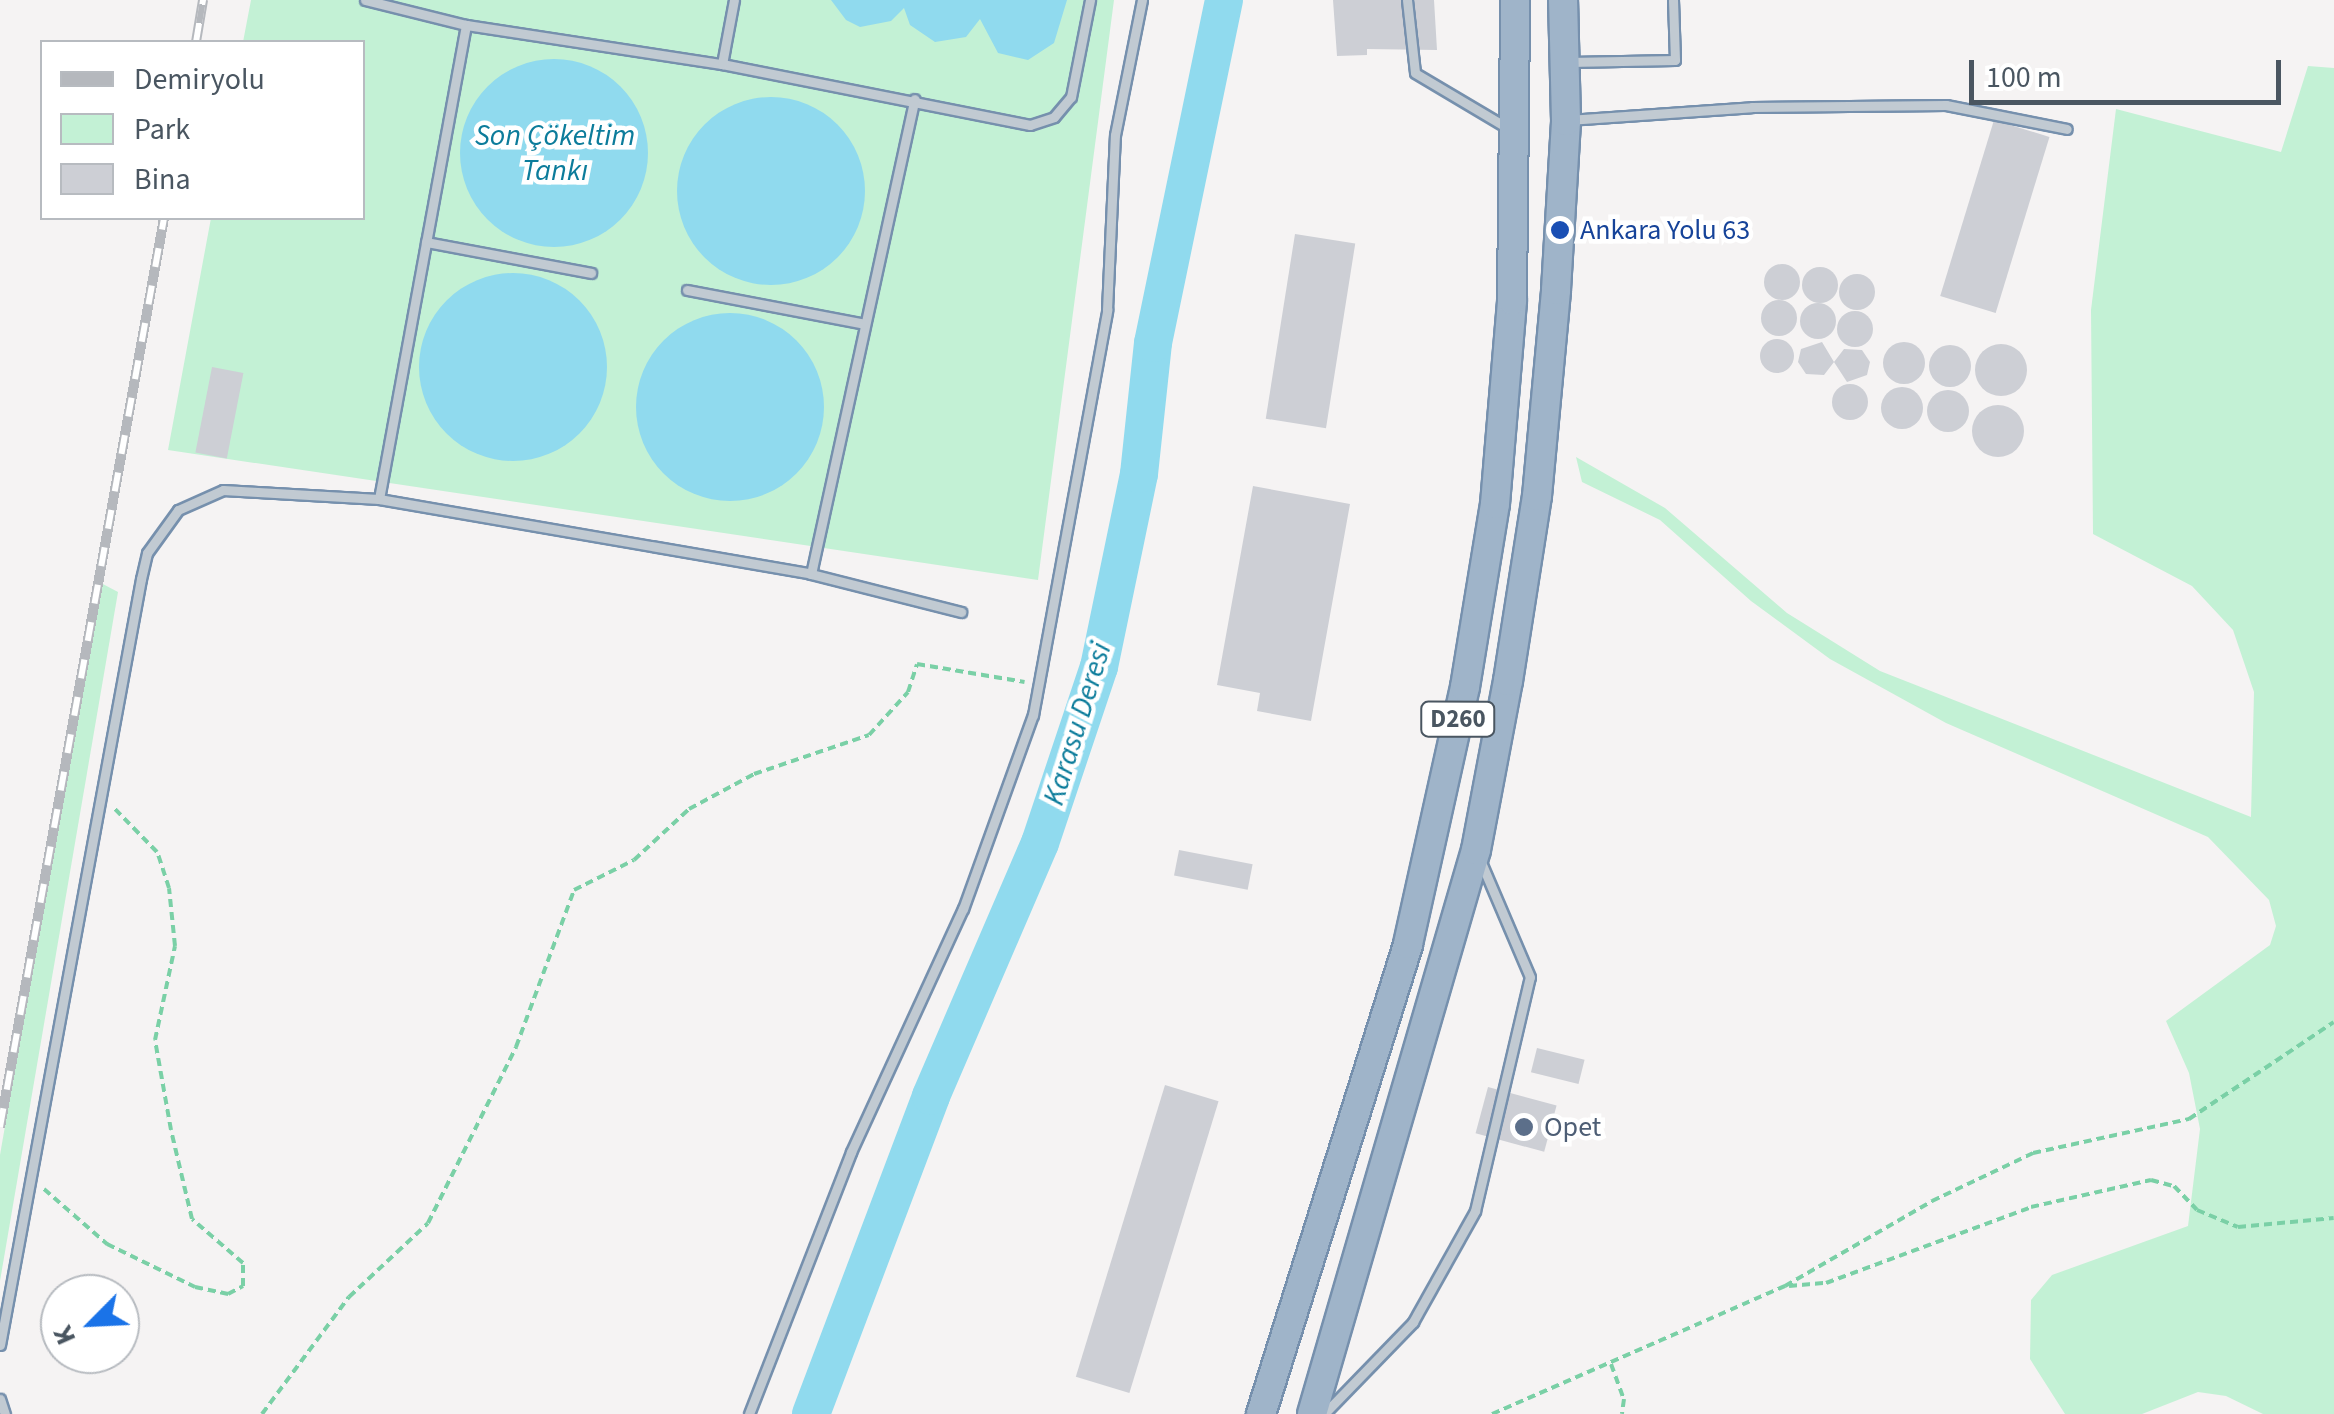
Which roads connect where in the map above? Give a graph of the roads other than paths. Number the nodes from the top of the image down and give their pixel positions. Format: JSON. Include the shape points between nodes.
{"nodes":[{"id":1,"x":364,"y":0,"type":"edge"},
{"id":2,"x":734,"y":0,"type":"edge"},
{"id":3,"x":1090,"y":0,"type":"edge"},
{"id":4,"x":1142,"y":0,"type":"edge"},
{"id":5,"x":1408,"y":0,"type":"edge"},
{"id":6,"x":1516,"y":0,"type":"edge"},
{"id":7,"x":1562,"y":0,"type":"edge"},
{"id":8,"x":1673,"y":0,"type":"edge"},
{"id":9,"x":466,"y":25,"type":"junction"},
{"id":10,"x":1566,"y":62,"type":"junction"},
{"id":11,"x":722,"y":64,"type":"junction"},
{"id":12,"x":915,"y":99,"type":"junction"},
{"id":13,"x":1566,"y":120,"type":"junction"},
{"id":14,"x":2067,"y":130,"type":"dead end"},
{"id":15,"x":1518,"y":134,"type":"junction"},
{"id":16,"x":426,"y":242,"type":"junction"},
{"id":17,"x":591,"y":273,"type":"dead end"},
{"id":18,"x":686,"y":290,"type":"dead end"},
{"id":19,"x":866,"y":324,"type":"junction"},
{"id":20,"x":379,"y":498,"type":"junction"},
{"id":21,"x":810,"y":574,"type":"junction"},
{"id":22,"x":960,"y":612,"type":"dead end"},
{"id":23,"x":1476,"y":850,"type":"junction"},
{"id":24,"x":0,"y":1345,"type":"edge"},
{"id":25,"x":0,"y":1399,"type":"edge"},
{"id":26,"x":5,"y":1414,"type":"edge"},
{"id":27,"x":749,"y":1414,"type":"edge"},
{"id":28,"x":1260,"y":1414,"type":"edge"},
{"id":29,"x":1312,"y":1414,"type":"edge"},
{"id":30,"x":1324,"y":1414,"type":"edge"}],
"edges":[{"from":1,"to":9,"type":"lane"},
{"from":2,"to":11,"type":"lane"},
{"from":3,"to":12,"type":"lane","via":[[1071,97],[1054,116],[1017,125]]},
{"from":4,"to":27,"type":"lane","via":[[1114,136],[1108,310],[1038,685],[963,908],[852,1152]]},
{"from":5,"to":15,"type":"lane","via":[[1414,73]]},
{"from":6,"to":15,"type":"highway","number":"D260"},
{"from":7,"to":10,"type":"highway","number":"D260"},
{"from":8,"to":10,"type":"lane","via":[[1676,60]]},
{"from":9,"to":11,"type":"lane"},
{"from":9,"to":16,"type":"lane"},
{"from":10,"to":13,"type":"highway","number":"D260"},
{"from":11,"to":12,"type":"lane"},
{"from":12,"to":19,"type":"lane"},
{"from":13,"to":14,"type":"lane","via":[[1752,107],[1946,105]]},
{"from":13,"to":23,"type":"highway","number":"D260","via":[[1538,496]]},
{"from":15,"to":28,"type":"highway","number":"D260","via":[[1495,504],[1465,687],[1408,944]]},
{"from":16,"to":17,"type":"lane"},
{"from":16,"to":20,"type":"lane"},
{"from":18,"to":19,"type":"lane"},
{"from":19,"to":21,"type":"lane"},
{"from":20,"to":21,"type":"lane"},
{"from":20,"to":24,"type":"lane","via":[[224,490],[178,510],[160,530],[142,579]]},
{"from":21,"to":22,"type":"lane"},
{"from":23,"to":29,"type":"highway","number":"D260"},
{"from":23,"to":30,"type":"lane","via":[[1530,977],[1475,1211],[1413,1322]]},
{"from":25,"to":26,"type":"lane"}]}
